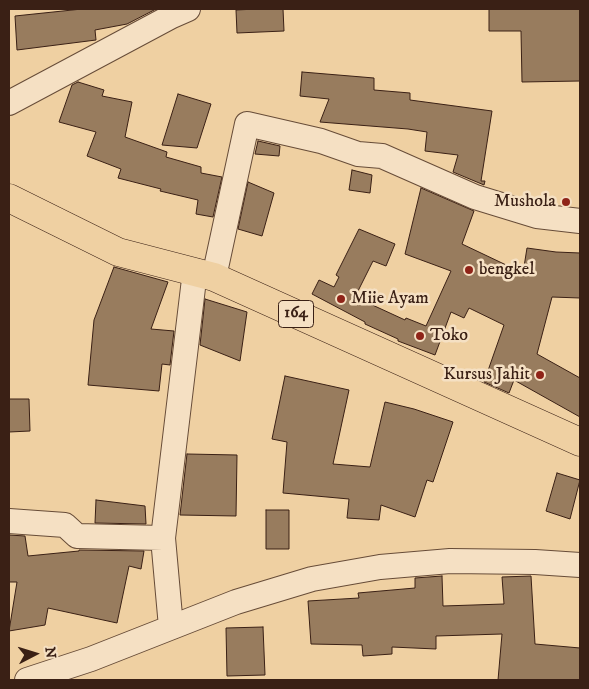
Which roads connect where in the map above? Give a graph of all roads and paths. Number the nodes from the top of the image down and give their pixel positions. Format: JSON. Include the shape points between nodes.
{"nodes":[{"id":1,"x":188,"y":9,"type":"edge"},
{"id":2,"x":9,"y":103,"type":"edge"},
{"id":3,"x":9,"y":198,"type":"edge"},
{"id":4,"x":580,"y":220,"type":"edge"},
{"id":5,"x":205,"y":274,"type":"junction"},
{"id":6,"x":580,"y":442,"type":"edge"},
{"id":7,"x":9,"y":521,"type":"edge"},
{"id":8,"x":163,"y":538,"type":"junction"},
{"id":9,"x":580,"y":565,"type":"edge"},
{"id":10,"x":171,"y":627,"type":"junction"},
{"id":11,"x":27,"y":680,"type":"edge"}],
"edges":[{"from":1,"to":2,"type":"street"},
{"from":3,"to":5,"type":"main road","number":"164","via":[[118,252]]},
{"from":4,"to":5,"type":"street","via":[[536,216],[475,198],[382,156],[358,154],[321,141],[246,124]]},
{"from":5,"to":6,"type":"main road","number":"164"},
{"from":5,"to":8,"type":"street"},
{"from":7,"to":8,"type":"street","via":[[65,525],[77,536]]},
{"from":8,"to":10,"type":"street"},
{"from":9,"to":10,"type":"street","via":[[450,561],[380,567],[312,579],[236,602]]},
{"from":10,"to":11,"type":"street"}]}
